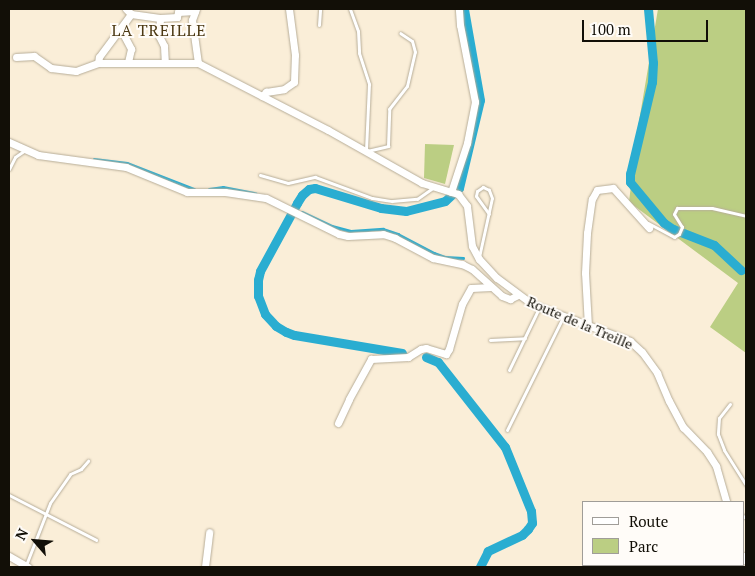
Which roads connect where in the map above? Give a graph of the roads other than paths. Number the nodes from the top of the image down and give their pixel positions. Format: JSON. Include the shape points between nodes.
{"nodes":[{"id":1,"x":289,"y":9,"type":"edge"},
{"id":2,"x":320,"y":9,"type":"edge"},
{"id":3,"x":350,"y":9,"type":"edge"},
{"id":4,"x":459,"y":9,"type":"edge"},
{"id":5,"x":195,"y":10,"type":"edge"},
{"id":6,"x":128,"y":11,"type":"edge"},
{"id":7,"x":160,"y":18,"type":"junction"},
{"id":8,"x":319,"y":25,"type":"dead end"},
{"id":9,"x":120,"y":28,"type":"junction"},
{"id":10,"x":400,"y":33,"type":"dead end"},
{"id":11,"x":16,"y":57,"type":"dead end"},
{"id":12,"x":128,"y":62,"type":"junction"},
{"id":13,"x":98,"y":63,"type":"junction"},
{"id":14,"x":165,"y":63,"type":"junction"},
{"id":15,"x":198,"y":63,"type":"junction"},
{"id":16,"x":262,"y":96,"type":"junction"},
{"id":17,"x":9,"y":142,"type":"edge"},
{"id":18,"x":25,"y":151,"type":"junction"},
{"id":19,"x":366,"y":151,"type":"junction"},
{"id":20,"x":9,"y":170,"type":"edge"},
{"id":21,"x":260,"y":175,"type":"dead end"},
{"id":22,"x":434,"y":188,"type":"junction"},
{"id":23,"x":453,"y":193,"type":"junction"},
{"id":24,"x":488,"y":214,"type":"junction"},
{"id":25,"x":746,"y":216,"type":"edge"},
{"id":26,"x":647,"y":225,"type":"joint"},
{"id":27,"x":479,"y":260,"type":"junction"},
{"id":28,"x":492,"y":287,"type":"junction"},
{"id":29,"x":518,"y":295,"type":"junction"},
{"id":30,"x":539,"y":308,"type":"junction"},
{"id":31,"x":563,"y":317,"type":"junction"},
{"id":32,"x":588,"y":326,"type":"junction"},
{"id":33,"x":525,"y":338,"type":"junction"},
{"id":34,"x":490,"y":340,"type":"dead end"},
{"id":35,"x":509,"y":370,"type":"dead end"},
{"id":36,"x":730,"y":404,"type":"dead end"},
{"id":37,"x":338,"y":423,"type":"dead end"},
{"id":38,"x":507,"y":430,"type":"dead end"},
{"id":39,"x":88,"y":461,"type":"dead end"},
{"id":40,"x":746,"y":485,"type":"edge"},
{"id":41,"x":9,"y":495,"type":"edge"},
{"id":42,"x":726,"y":501,"type":"edge"},
{"id":43,"x":46,"y":512,"type":"junction"},
{"id":44,"x":208,"y":532,"type":"dead end"},
{"id":45,"x":96,"y":540,"type":"dead end"},
{"id":46,"x":9,"y":556,"type":"edge"},
{"id":47,"x":27,"y":566,"type":"edge"},
{"id":48,"x":654,"y":566,"type":"edge"},
{"id":49,"x":205,"y":567,"type":"edge"},
{"id":50,"x":668,"y":567,"type":"edge"}],
"edges":[{"from":1,"to":16,"type":"street","via":[[296,75],[290,86]]},
{"from":2,"to":8,"type":"lane"},
{"from":3,"to":19,"type":"lane","via":[[357,26],[359,53],[369,84]]},
{"from":4,"to":23,"type":"street","via":[[475,102]]},
{"from":5,"to":7,"type":"street"},
{"from":5,"to":15,"type":"street","via":[[193,41]]},
{"from":6,"to":7,"type":"street"},
{"from":6,"to":9,"type":"street"},
{"from":7,"to":14,"type":"street","via":[[159,36],[164,46]]},
{"from":9,"to":12,"type":"street","via":[[132,49]]},
{"from":9,"to":13,"type":"street"},
{"from":10,"to":19,"type":"lane","via":[[412,41],[415,52],[407,86],[389,109],[388,146]]},
{"from":11,"to":13,"type":"street","via":[[34,56],[51,68],[76,71]]},
{"from":12,"to":13,"type":"street"},
{"from":12,"to":14,"type":"street"},
{"from":14,"to":15,"type":"street"},
{"from":15,"to":16,"type":"street"},
{"from":16,"to":19,"type":"street"},
{"from":17,"to":18,"type":"street"},
{"from":18,"to":20,"type":"lane","via":[[15,157]]},
{"from":18,"to":28,"type":"street","via":[[126,167],[187,192],[225,192],[266,198],[339,234],[383,234],[433,258],[462,264]]},
{"from":19,"to":22,"type":"street"},
{"from":21,"to":22,"type":"lane","via":[[288,183],[315,177],[372,198],[392,201],[417,199]]},
{"from":22,"to":23,"type":"street"},
{"from":23,"to":27,"type":"street","name":"Route de la Treille","via":[[467,206],[471,240]]},
{"from":24,"to":24,"type":"lane","via":[[476,196],[483,187],[492,196]]},
{"from":24,"to":27,"type":"lane"},
{"from":25,"to":26,"type":"lane","via":[[712,208],[677,208],[674,214],[681,225],[680,232],[671,236]]},
{"from":26,"to":32,"type":"street","via":[[613,188],[597,190],[592,199],[587,233]]},
{"from":27,"to":29,"type":"street","name":"Route de la Treille"},
{"from":28,"to":29,"type":"street","via":[[510,299]]},
{"from":28,"to":37,"type":"street","via":[[471,288],[462,304],[448,353],[426,348],[408,357],[371,359]]},
{"from":29,"to":30,"type":"street","name":"Route de la Treille"},
{"from":30,"to":31,"type":"street","name":"Route de la Treille"},
{"from":30,"to":33,"type":"lane"},
{"from":31,"to":32,"type":"street","name":"Route de la Treille"},
{"from":31,"to":38,"type":"lane"},
{"from":32,"to":42,"type":"street","name":"Route de la Treille","via":[[630,341],[650,361],[683,426],[716,466]]},
{"from":33,"to":34,"type":"lane"},
{"from":33,"to":35,"type":"lane"},
{"from":36,"to":40,"type":"lane","via":[[719,418],[718,434]]},
{"from":39,"to":43,"type":"lane","via":[[70,474]]},
{"from":41,"to":43,"type":"lane"},
{"from":43,"to":45,"type":"lane"},
{"from":43,"to":47,"type":"lane"},
{"from":44,"to":49,"type":"street"},
{"from":46,"to":47,"type":"street"},
{"from":48,"to":50,"type":"lane"}]}
